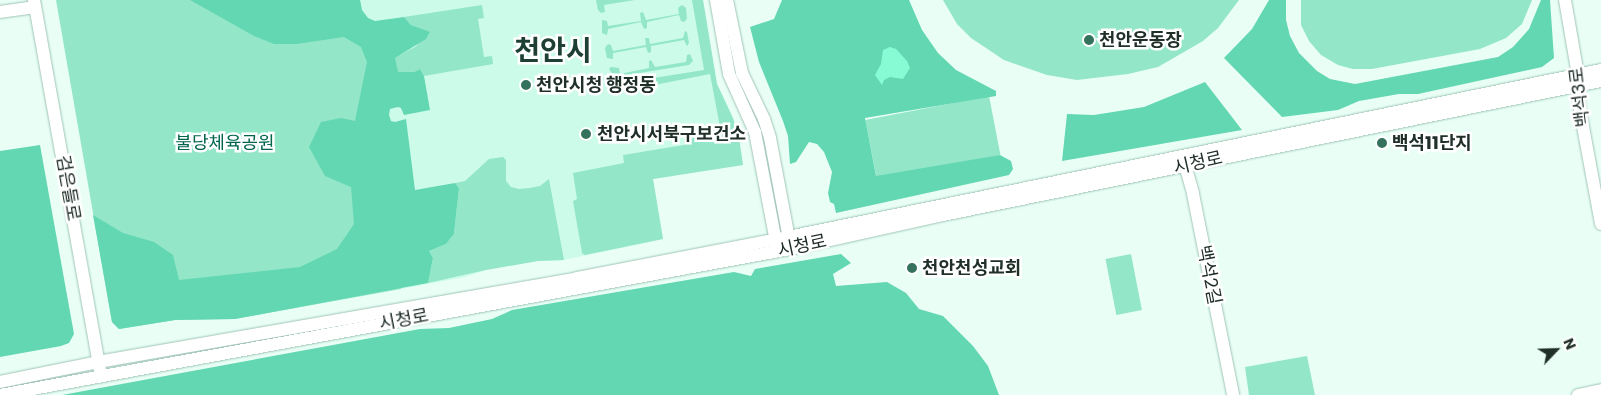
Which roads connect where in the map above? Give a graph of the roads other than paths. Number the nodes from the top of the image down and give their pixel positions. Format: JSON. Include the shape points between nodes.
{"nodes":[{"id":1,"x":716,"y":0,"type":"edge"},
{"id":2,"x":727,"y":0,"type":"edge"},
{"id":3,"x":1565,"y":0,"type":"edge"},
{"id":4,"x":35,"y":3,"type":"edge"},
{"id":5,"x":0,"y":12,"type":"edge"},
{"id":6,"x":1601,"y":70,"type":"edge"},
{"id":7,"x":1578,"y":80,"type":"junction"},
{"id":8,"x":1601,"y":81,"type":"edge"},
{"id":9,"x":1183,"y":161,"type":"junction"},
{"id":10,"x":1601,"y":224,"type":"edge"},
{"id":11,"x":783,"y":244,"type":"junction"},
{"id":12,"x":98,"y":362,"type":"junction"},
{"id":13,"x":101,"y":377,"type":"junction"},
{"id":14,"x":0,"y":382,"type":"edge"},
{"id":15,"x":1601,"y":390,"type":"edge"},
{"id":16,"x":0,"y":395,"type":"edge"},
{"id":17,"x":1233,"y":395,"type":"edge"},
{"id":18,"x":1578,"y":395,"type":"edge"}],
"edges":[{"from":1,"to":11,"type":"street","via":[[729,74],[755,132]]},
{"from":2,"to":11,"type":"street","via":[[742,74],[770,138]]},
{"from":3,"to":7,"type":"street","name":"백석3로"},
{"from":4,"to":5,"type":"street"},
{"from":4,"to":12,"type":"street","name":"검은들로"},
{"from":6,"to":7,"type":"street","name":"시청로"},
{"from":7,"to":8,"type":"street","name":"시청로"},
{"from":7,"to":9,"type":"street","name":"시청로"},
{"from":7,"to":10,"type":"street","name":"백석3로","via":[[1579,105]]},
{"from":9,"to":11,"type":"street","name":"시청로","via":[[944,215]]},
{"from":9,"to":17,"type":"street","name":"백석2길","via":[[1193,194]]},
{"from":11,"to":12,"type":"street","name":"시청로"},
{"from":11,"to":13,"type":"street","name":"시청로"},
{"from":12,"to":13,"type":"street","name":"검은들로"},
{"from":12,"to":14,"type":"street","name":"시청로"},
{"from":13,"to":16,"type":"street","name":"시청로"},
{"from":15,"to":18,"type":"street"}]}
